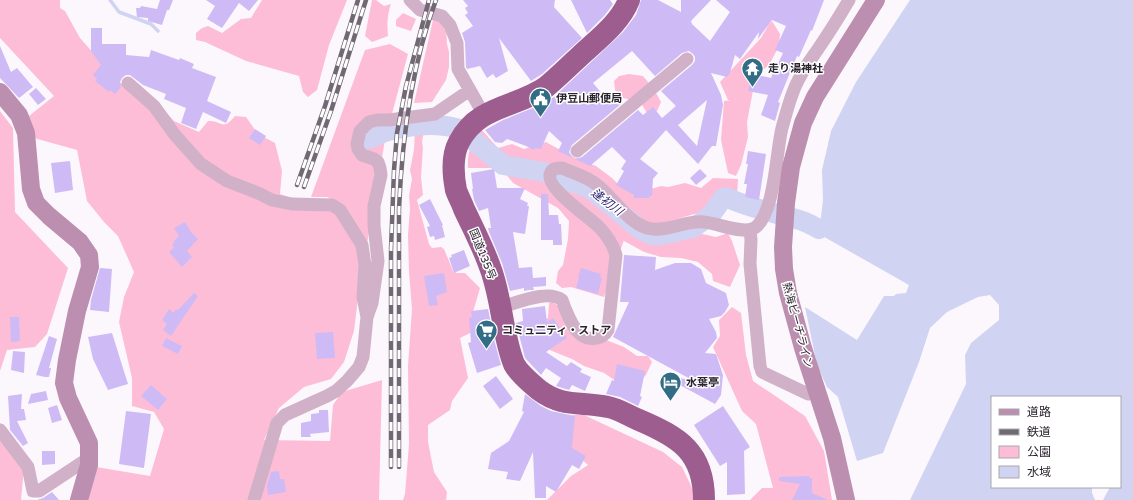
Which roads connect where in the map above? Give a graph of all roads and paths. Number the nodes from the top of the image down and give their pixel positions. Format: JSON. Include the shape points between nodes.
{"nodes":[{"id":1,"x":410,"y":0,"type":"edge"},
{"id":2,"x":629,"y":0,"type":"edge"},
{"id":3,"x":849,"y":0,"type":"edge"},
{"id":4,"x":876,"y":0,"type":"edge"},
{"id":5,"x":687,"y":59,"type":"dead end"},
{"id":6,"x":128,"y":83,"type":"dead end"},
{"id":7,"x":470,"y":90,"type":"junction"},
{"id":8,"x":0,"y":92,"type":"edge"},
{"id":9,"x":481,"y":117,"type":"junction"},
{"id":10,"x":578,"y":151,"type":"dead end"},
{"id":11,"x":750,"y":230,"type":"junction"},
{"id":12,"x":501,"y":307,"type":"junction"},
{"id":13,"x":367,"y":317,"type":"junction"},
{"id":14,"x":808,"y":394,"type":"dead end"},
{"id":15,"x":0,"y":430,"type":"edge"},
{"id":16,"x":89,"y":458,"type":"junction"},
{"id":17,"x":846,"y":496,"type":"edge"},
{"id":18,"x":79,"y":500,"type":"edge"},
{"id":19,"x":254,"y":500,"type":"edge"},
{"id":20,"x":704,"y":500,"type":"edge"}],
"edges":[{"from":1,"to":7,"type":"street","via":[[420,10],[442,16],[450,25],[457,43],[458,68]]},
{"from":2,"to":9,"type":"highway","name":"国道135号","via":[[619,17],[546,87]]},
{"from":3,"to":11,"type":"street","via":[[800,76],[792,94],[782,129],[769,206],[760,223]]},
{"from":4,"to":17,"type":"street","name":"熱海ビーチライン","via":[[815,97],[803,123],[791,167],[784,230],[784,268],[788,293],[832,438]]},
{"from":5,"to":10,"type":"street"},
{"from":6,"to":13,"type":"street","via":[[154,106],[201,164],[227,180],[272,200],[292,204],[332,205],[340,210],[362,245],[366,265],[363,297]]},
{"from":7,"to":9,"type":"street"},
{"from":7,"to":13,"type":"street","via":[[435,114],[377,120],[369,122],[360,131],[358,149],[362,155],[378,162],[381,175],[374,206],[378,261],[372,303]]},
{"from":8,"to":16,"type":"street","via":[[19,115],[26,133],[31,189],[36,203],[80,242],[88,255],[90,267],[77,311],[64,383],[68,398],[89,443]]},
{"from":9,"to":12,"type":"highway","name":"国道135号","via":[[458,143],[454,173],[456,190],[490,267]]},
{"from":11,"to":12,"type":"street","via":[[695,221],[664,229],[648,228],[630,218],[597,184],[557,168],[549,178],[553,186],[599,227],[616,255],[608,330],[599,338],[581,335],[576,331],[559,298],[549,296]]},
{"from":11,"to":14,"type":"street","via":[[750,264],[762,372]]},
{"from":12,"to":20,"type":"highway","name":"国道135号","via":[[510,352],[515,366],[522,374],[539,390],[561,402],[610,407],[673,437],[691,452],[697,463]]},
{"from":13,"to":19,"type":"street","via":[[363,357],[359,367],[348,380],[327,396],[285,415],[277,423]]},
{"from":15,"to":16,"type":"street","via":[[28,467],[33,491],[39,491]]},
{"from":16,"to":18,"type":"street"}]}
